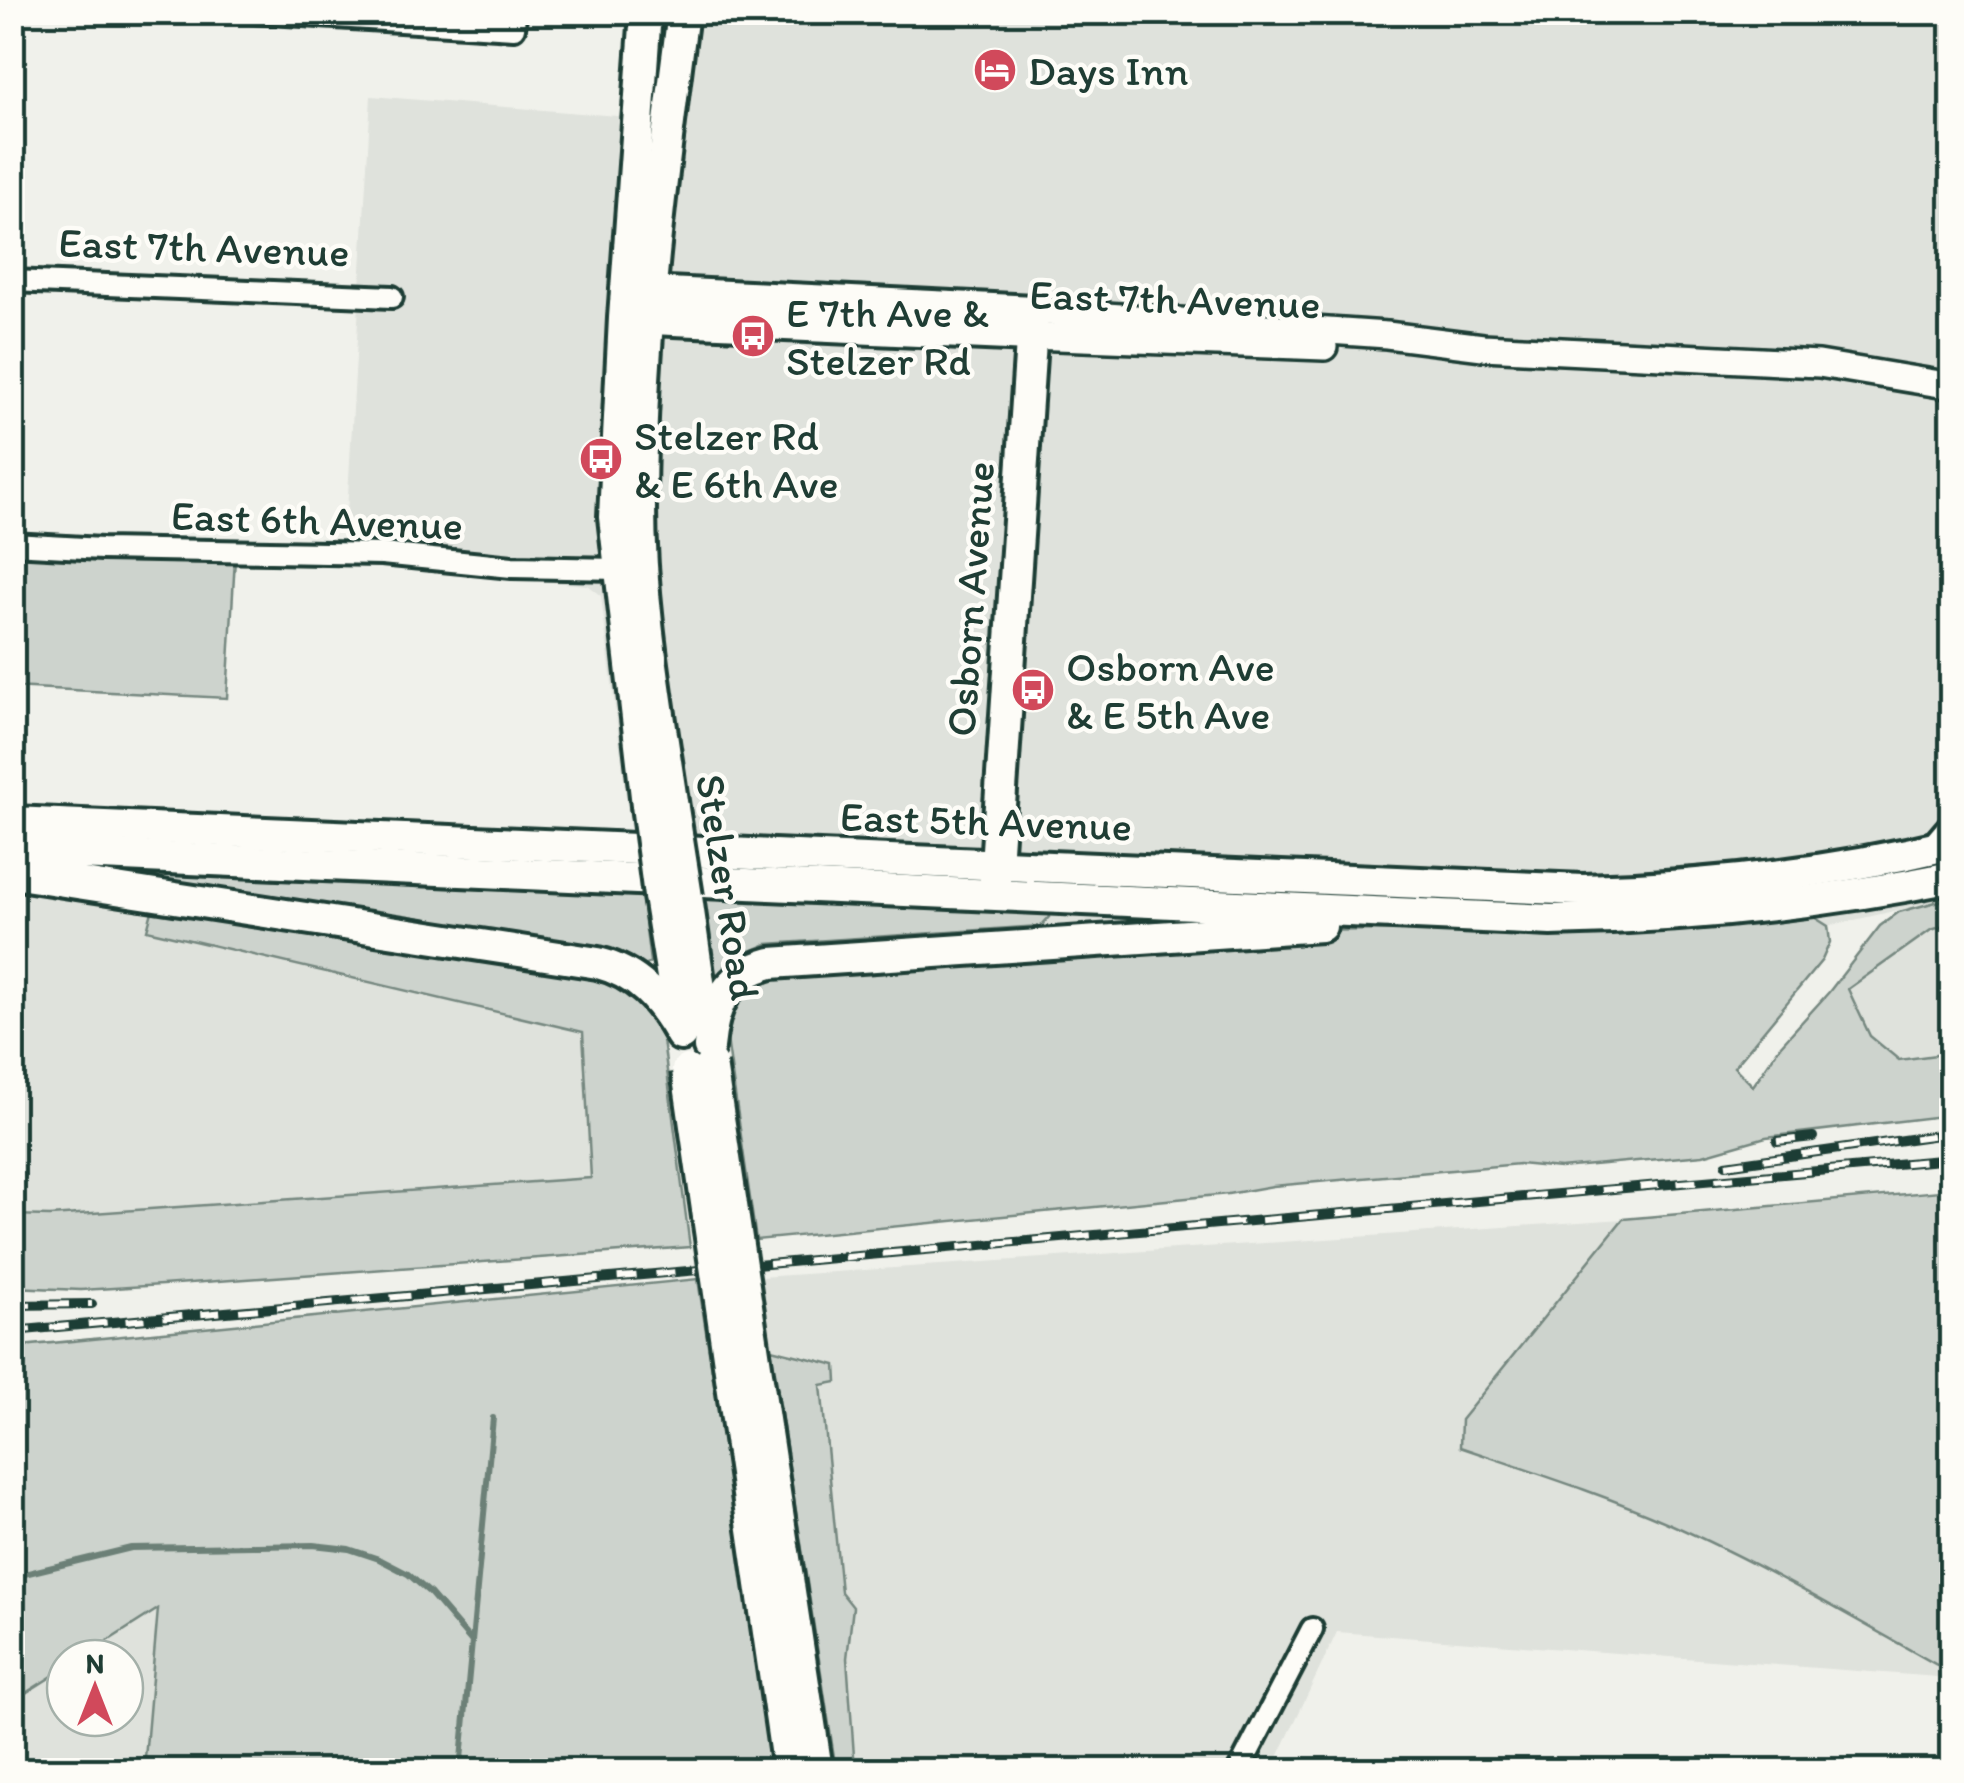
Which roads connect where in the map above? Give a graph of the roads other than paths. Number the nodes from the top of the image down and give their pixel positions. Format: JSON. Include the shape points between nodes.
{"nodes":[{"id":1,"x":254,"y":12,"type":"edge"},
{"id":2,"x":646,"y":12,"type":"edge"},
{"id":3,"x":683,"y":12,"type":"edge"},
{"id":4,"x":313,"y":15,"type":"edge"},
{"id":5,"x":413,"y":17,"type":"edge"},
{"id":6,"x":514,"y":20,"type":"edge"},
{"id":7,"x":655,"y":228,"type":"junction"},
{"id":8,"x":12,"y":281,"type":"edge"},
{"id":9,"x":392,"y":298,"type":"dead end"},
{"id":10,"x":758,"y":298,"type":"junction"},
{"id":11,"x":637,"y":305,"type":"junction"},
{"id":12,"x":1031,"y":324,"type":"junction"},
{"id":13,"x":1952,"y":386,"type":"edge"},
{"id":14,"x":12,"y":544,"type":"edge"},
{"id":15,"x":618,"y":568,"type":"junction"},
{"id":16,"x":660,"y":806,"type":"junction"},
{"id":17,"x":12,"y":822,"type":"edge"},
{"id":18,"x":1952,"y":822,"type":"edge"},
{"id":19,"x":1940,"y":847,"type":"edge"},
{"id":20,"x":12,"y":851,"type":"edge"},
{"id":21,"x":12,"y":873,"type":"edge"},
{"id":22,"x":1952,"y":877,"type":"edge"},
{"id":23,"x":995,"y":878,"type":"junction"},
{"id":24,"x":1895,"y":889,"type":"junction"},
{"id":25,"x":1524,"y":919,"type":"junction"},
{"id":26,"x":697,"y":1054,"type":"junction"},
{"id":27,"x":747,"y":1396,"type":"junction"},
{"id":28,"x":1312,"y":1629,"type":"dead end"},
{"id":29,"x":788,"y":1770,"type":"edge"},
{"id":30,"x":817,"y":1770,"type":"edge"},
{"id":31,"x":1239,"y":1770,"type":"edge"}],
"edges":[{"from":1,"to":4,"type":"street"},
{"from":2,"to":11,"type":"main road","name":"Stelzer Road"},
{"from":3,"to":7,"type":"main road","name":"Stelzer Road"},
{"from":4,"to":5,"type":"street"},
{"from":5,"to":6,"type":"street"},
{"from":7,"to":10,"type":"main road","via":[[660,254],[678,274],[708,290]]},
{"from":7,"to":11,"type":"main road","name":"Stelzer Road"},
{"from":8,"to":9,"type":"street","name":"East 7th Avenue"},
{"from":10,"to":11,"type":"main road","name":"East 7th Avenue"},
{"from":10,"to":12,"type":"main road","name":"East 7th Avenue"},
{"from":11,"to":12,"type":"main road","name":"East 7th Avenue"},
{"from":11,"to":15,"type":"main road","name":"Stelzer Road","via":[[614,490]]},
{"from":11,"to":16,"type":"main road","name":"Stelzer Road","via":[[642,569]]},
{"from":12,"to":13,"type":"street","name":"East 7th Avenue","via":[[1386,348],[1819,364]]},
{"from":12,"to":23,"type":"main road","name":"Osborn Avenue"},
{"from":14,"to":15,"type":"street","name":"East 6th Avenue"},
{"from":15,"to":16,"type":"main road","name":"Stelzer Road"},
{"from":16,"to":26,"type":"main road","name":"Stelzer Road","bridge":true},
{"from":17,"to":23,"type":"main road","name":"East 5th Avenue"},
{"from":18,"to":19,"type":"street"},
{"from":19,"to":23,"type":"main road","name":"East 5th Avenue","via":[[1804,874],[1658,888]]},
{"from":19,"to":24,"type":"street"},
{"from":20,"to":23,"type":"main road","name":"East 5th Avenue"},
{"from":21,"to":26,"type":"main road","via":[[598,963],[651,992]]},
{"from":22,"to":24,"type":"main road","name":"East 5th Avenue"},
{"from":23,"to":25,"type":"main road","name":"East 5th Avenue"},
{"from":24,"to":25,"type":"main road","name":"East 5th Avenue","via":[[1705,913]]},
{"from":25,"to":26,"type":"main road","via":[[1289,927],[770,964],[722,996]]},
{"from":26,"to":27,"type":"main road","name":"Stelzer Road","bridge":true},
{"from":27,"to":29,"type":"main road","name":"Stelzer Road"},
{"from":27,"to":30,"type":"main road","name":"Stelzer Road"},
{"from":28,"to":31,"type":"street"}]}
